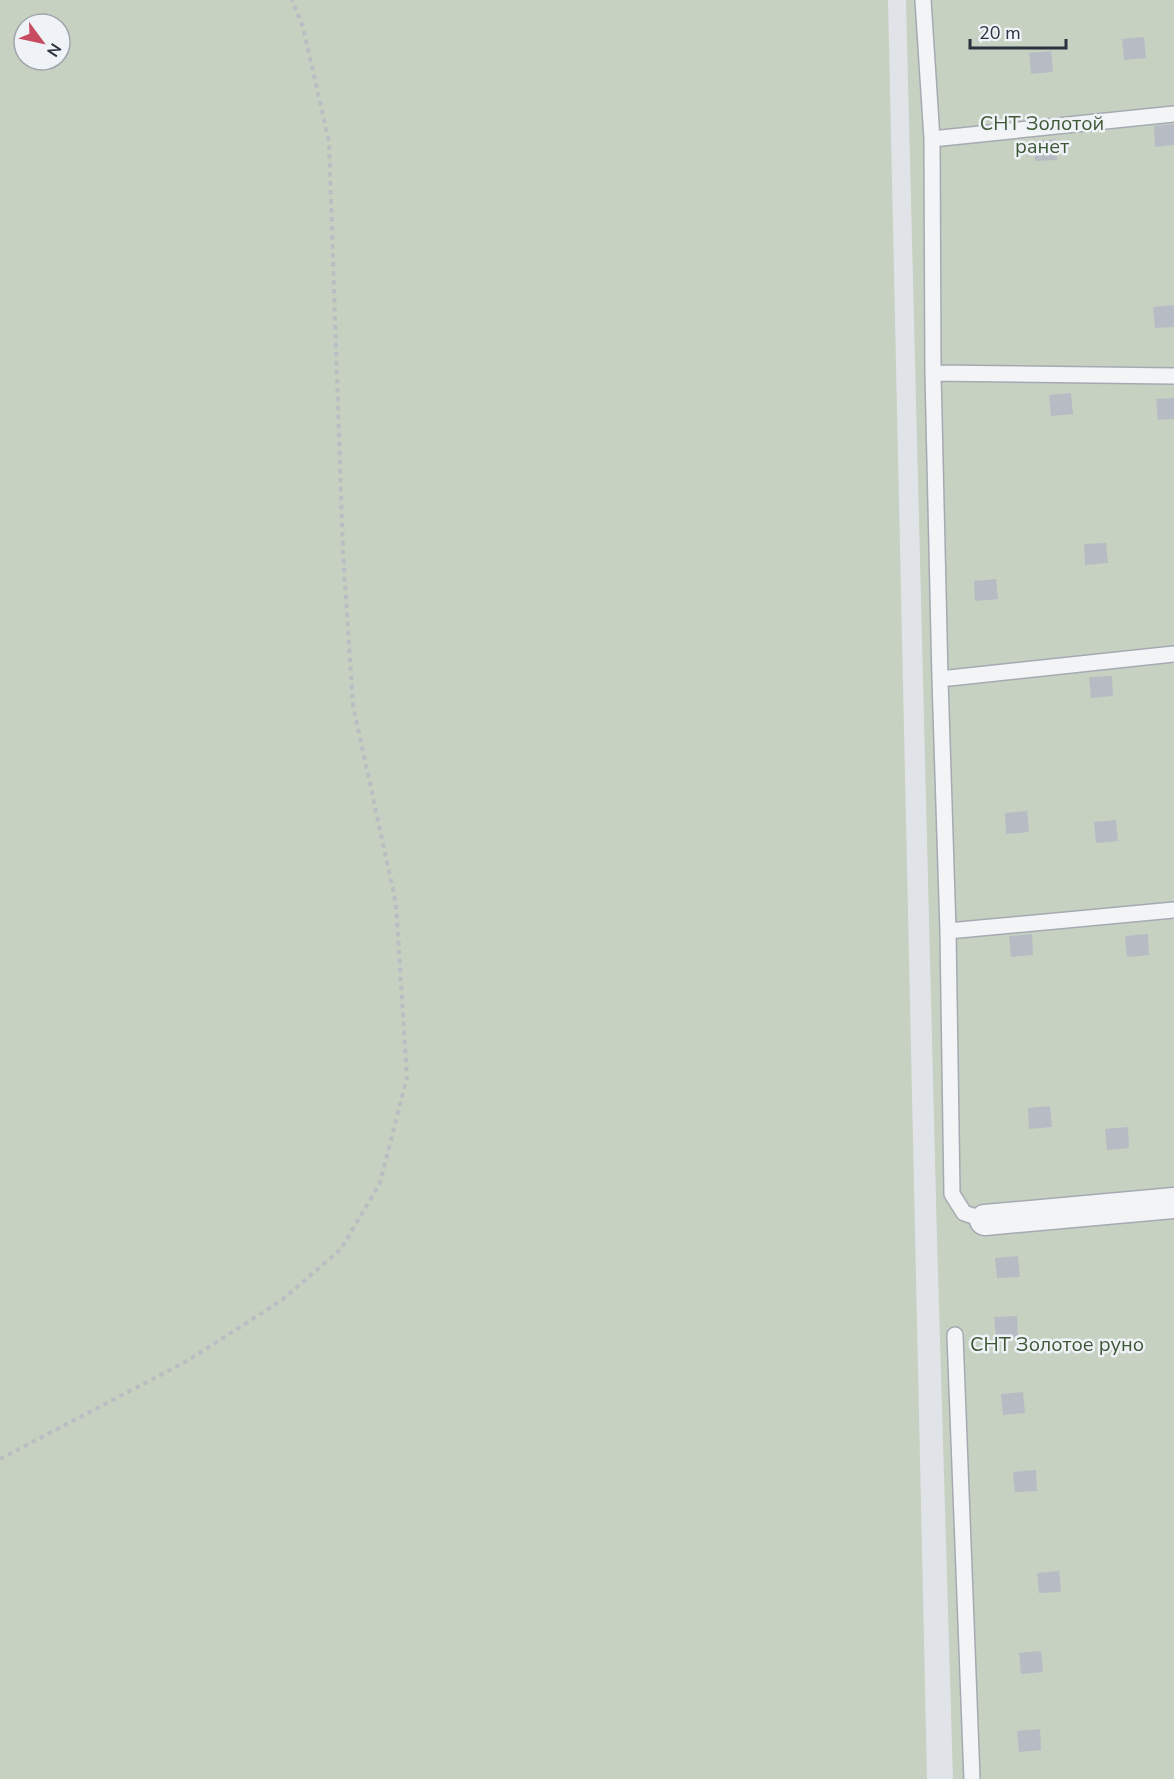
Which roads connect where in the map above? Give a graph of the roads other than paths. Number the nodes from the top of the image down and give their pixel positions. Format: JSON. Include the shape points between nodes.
{"nodes":[{"id":1,"x":923,"y":0,"type":"edge"},
{"id":2,"x":1174,"y":114,"type":"edge"},
{"id":3,"x":932,"y":139,"type":"junction"},
{"id":4,"x":933,"y":373,"type":"junction"},
{"id":5,"x":1174,"y":376,"type":"edge"},
{"id":6,"x":1174,"y":654,"type":"edge"},
{"id":7,"x":940,"y":679,"type":"junction"},
{"id":8,"x":1174,"y":910,"type":"edge"},
{"id":9,"x":948,"y":931,"type":"junction"},
{"id":10,"x":1174,"y":1203,"type":"edge"},
{"id":11,"x":985,"y":1220,"type":"joint"},
{"id":12,"x":956,"y":1335,"type":"dead end"},
{"id":13,"x":972,"y":1779,"type":"edge"}],
"edges":[{"from":1,"to":3,"type":"lane"},
{"from":2,"to":3,"type":"lane"},
{"from":3,"to":4,"type":"lane"},
{"from":4,"to":5,"type":"lane"},
{"from":4,"to":7,"type":"lane"},
{"from":6,"to":7,"type":"lane"},
{"from":7,"to":9,"type":"lane"},
{"from":8,"to":9,"type":"lane"},
{"from":9,"to":11,"type":"lane","via":[[952,1194],[964,1213]]},
{"from":10,"to":11,"type":"street"},
{"from":12,"to":13,"type":"lane"}]}
